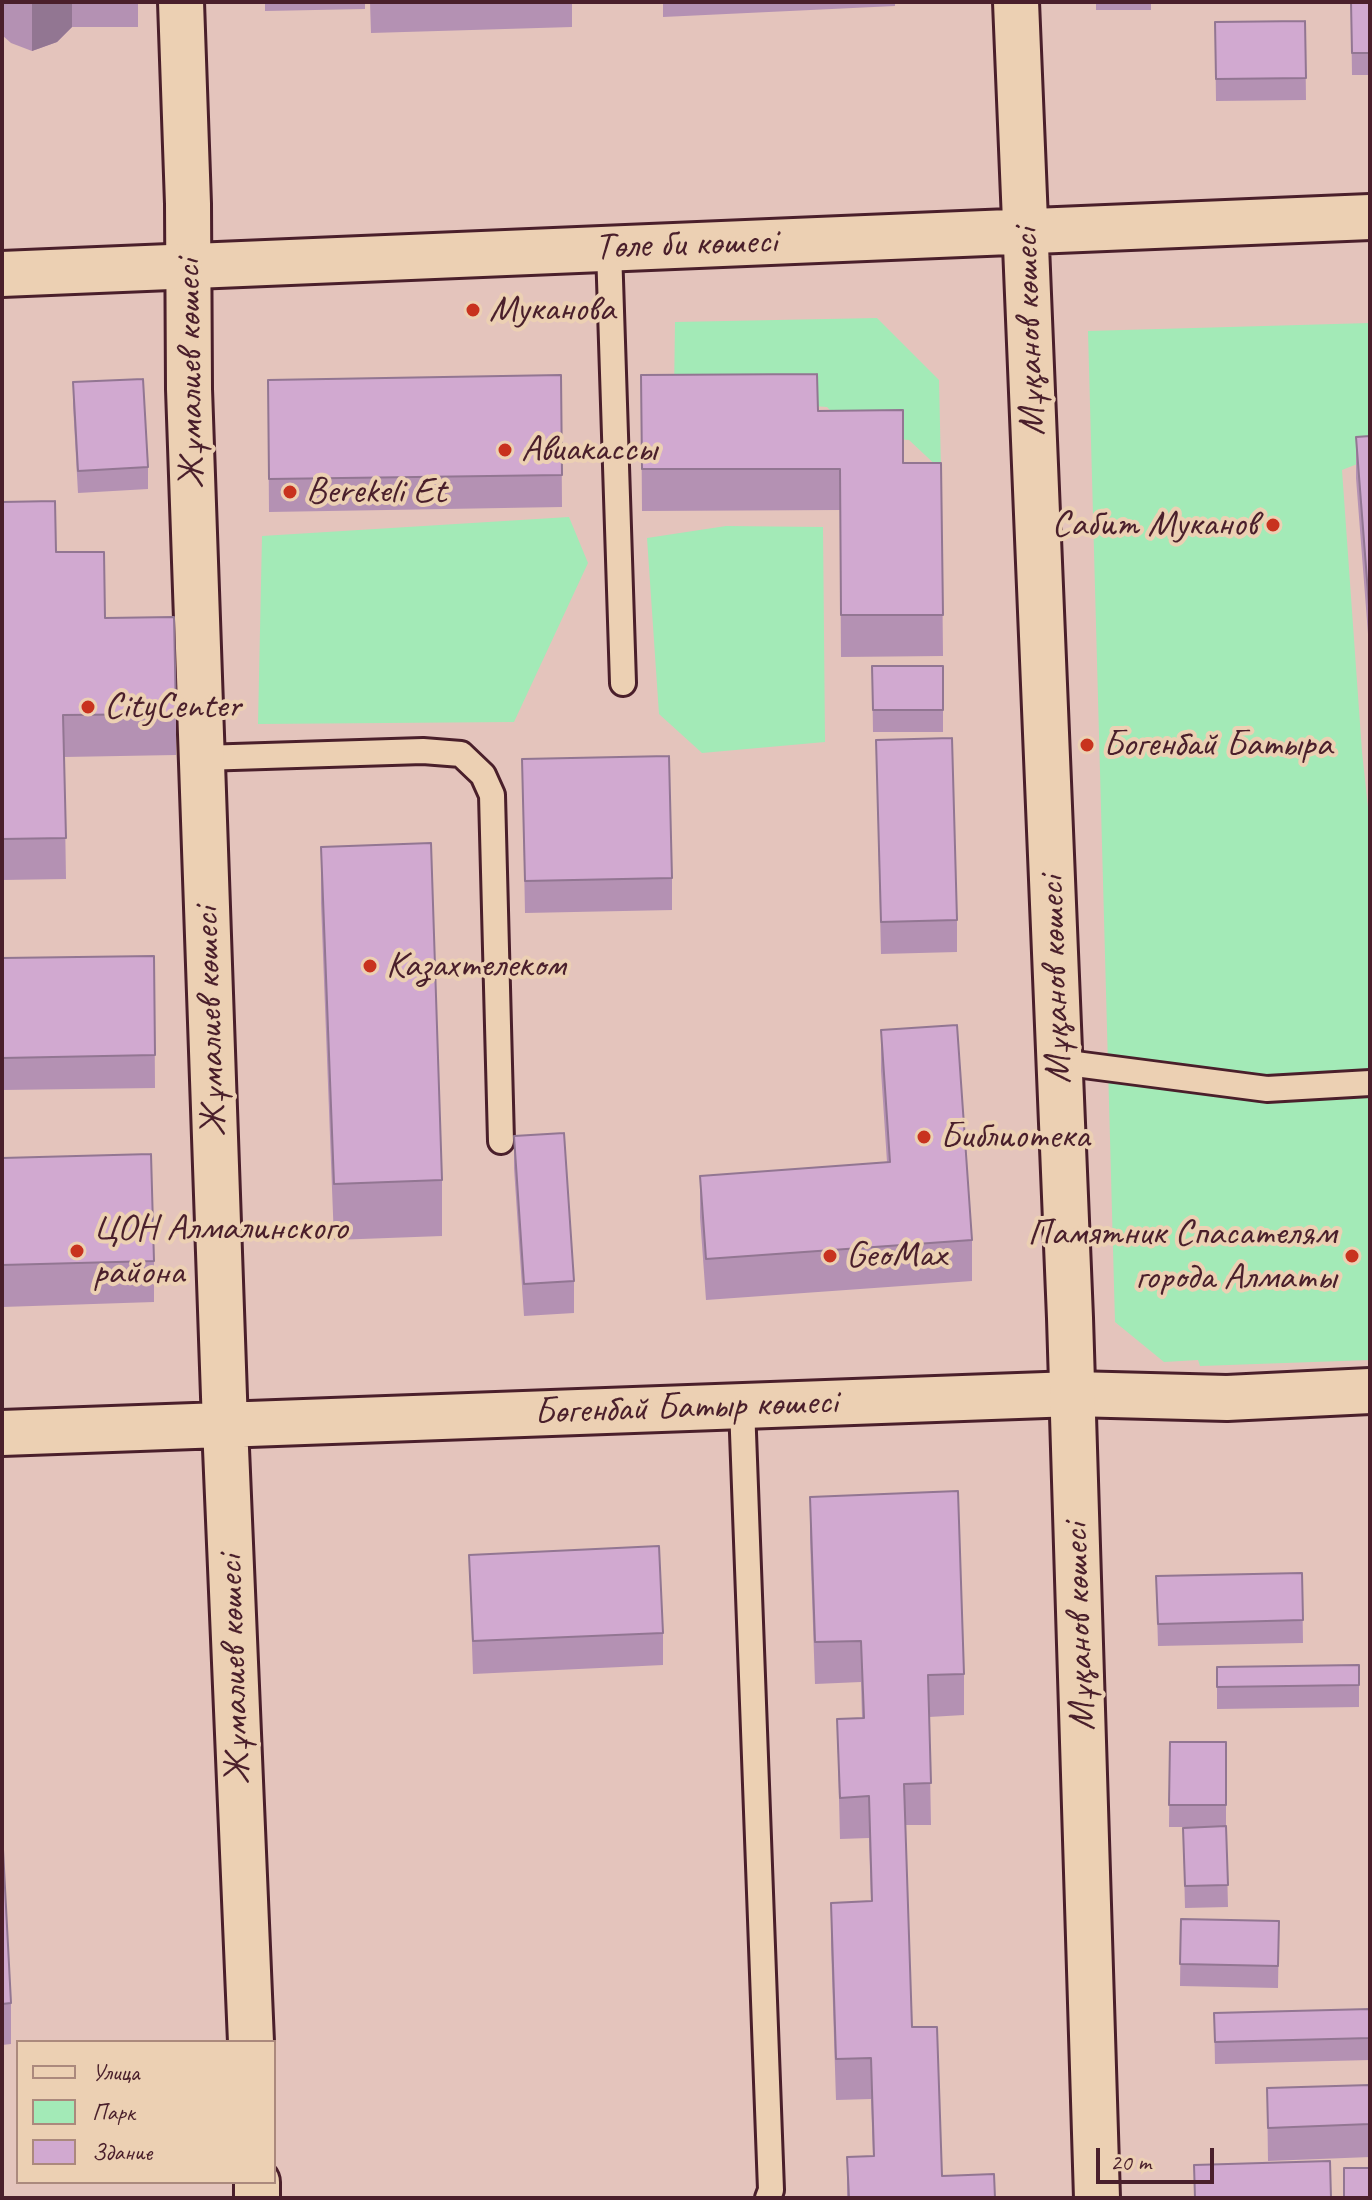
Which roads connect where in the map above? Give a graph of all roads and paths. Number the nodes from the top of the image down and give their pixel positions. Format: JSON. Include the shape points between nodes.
{"nodes":[{"id":1,"x":181,"y":2,"type":"edge"},
{"id":2,"x":1016,"y":2,"type":"edge"},
{"id":3,"x":1370,"y":217,"type":"edge"},
{"id":4,"x":1025,"y":231,"type":"junction"},
{"id":5,"x":609,"y":249,"type":"junction"},
{"id":6,"x":189,"y":266,"type":"junction"},
{"id":7,"x":2,"y":274,"type":"edge"},
{"id":8,"x":623,"y":683,"type":"dead end"},
{"id":9,"x":202,"y":758,"type":"junction"},
{"id":10,"x":1060,"y":1062,"type":"junction"},
{"id":11,"x":1370,"y":1083,"type":"edge"},
{"id":12,"x":501,"y":1141,"type":"dead end"},
{"id":13,"x":1370,"y":1391,"type":"edge"},
{"id":14,"x":1073,"y":1394,"type":"junction"},
{"id":15,"x":742,"y":1406,"type":"junction"},
{"id":16,"x":225,"y":1425,"type":"junction"},
{"id":17,"x":2,"y":1433,"type":"edge"},
{"id":18,"x":251,"y":2040,"type":"edge"},
{"id":19,"x":768,"y":2198,"type":"edge"},
{"id":20,"x":1097,"y":2198,"type":"edge"}],
"edges":[{"from":1,"to":6,"type":"main road","name":"Жұмалиев көшесі"},
{"from":2,"to":4,"type":"main road","name":"Мұқанов көшесі"},
{"from":3,"to":4,"type":"main road","name":"Төле би көшесі"},
{"from":4,"to":5,"type":"main road","name":"Төле би көшесі"},
{"from":4,"to":10,"type":"main road","name":"Мұқанов көшесі"},
{"from":5,"to":6,"type":"main road","name":"Төле би көшесі"},
{"from":5,"to":8,"type":"lane"},
{"from":6,"to":7,"type":"main road","name":"Төле би көшесі"},
{"from":6,"to":9,"type":"main road","name":"Жұмалиев көшесі"},
{"from":9,"to":12,"type":"lane","via":[[423,751],[461,754],[483,775],[492,795]]},
{"from":9,"to":16,"type":"main road","name":"Жұмалиев көшесі"},
{"from":10,"to":11,"type":"lane","via":[[1267,1089]]},
{"from":10,"to":14,"type":"main road","name":"Мұқанов көшесі"},
{"from":13,"to":14,"type":"main road","name":"Бөгенбай Батыр көшесі","via":[[1227,1398]]},
{"from":14,"to":15,"type":"main road","name":"Бөгенбай Батыр көшесі"},
{"from":14,"to":20,"type":"main road","name":"Мұқанов көшесі"},
{"from":15,"to":16,"type":"main road","name":"Бөгенбай Батыр көшесі"},
{"from":15,"to":19,"type":"lane"},
{"from":16,"to":17,"type":"main road","name":"Бөгенбай Батыр көшесі"},
{"from":16,"to":18,"type":"main road","name":"Жұмалиев көшесі"}]}
